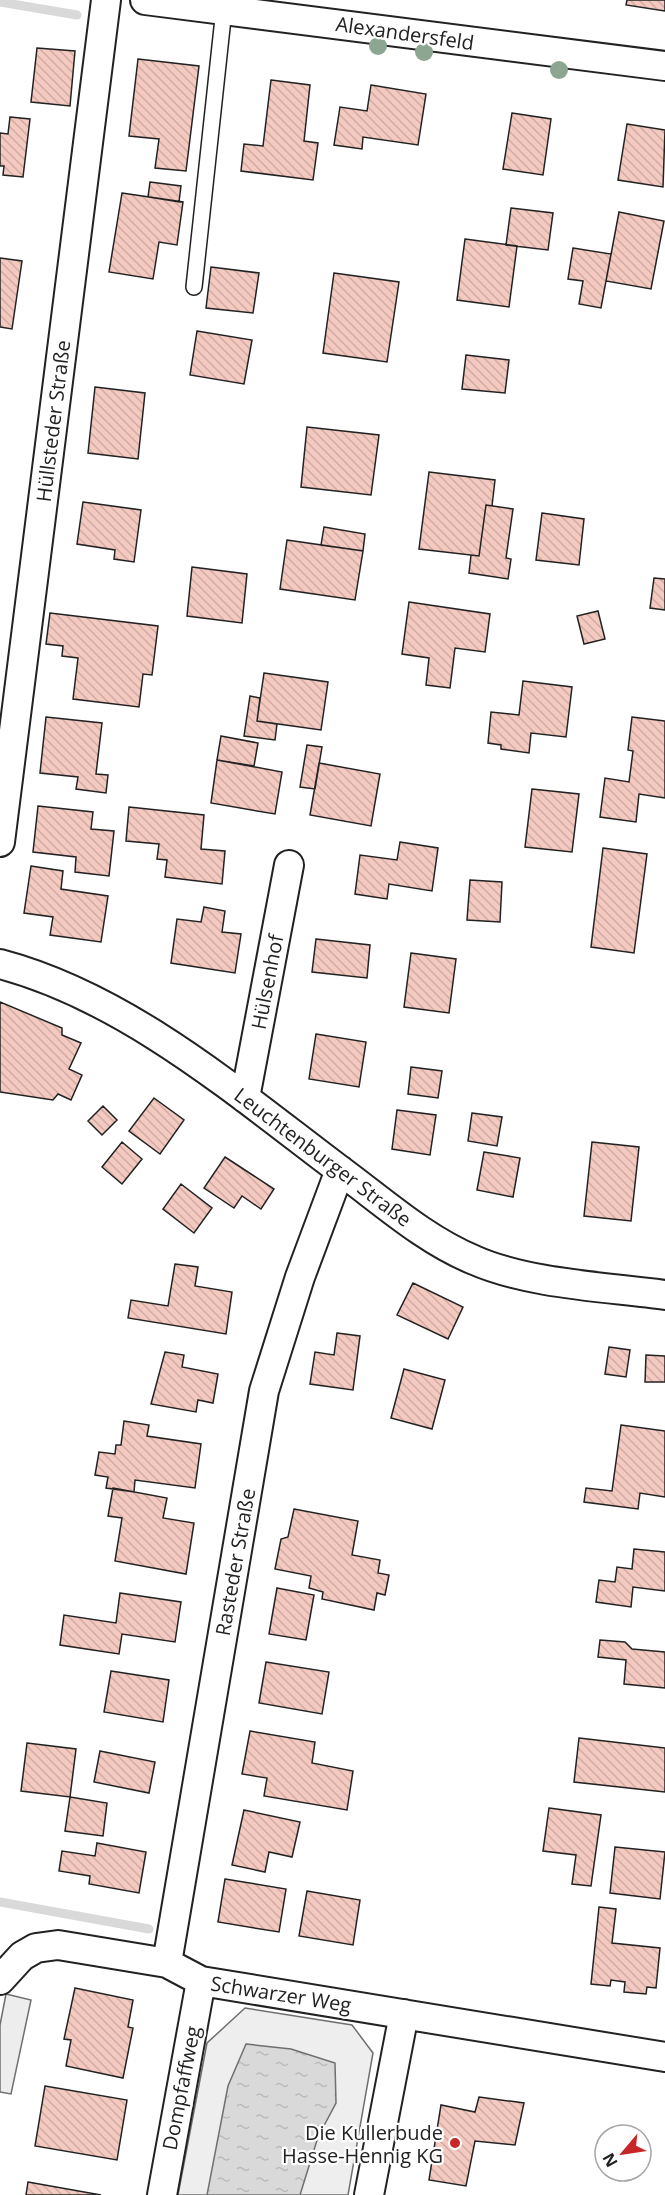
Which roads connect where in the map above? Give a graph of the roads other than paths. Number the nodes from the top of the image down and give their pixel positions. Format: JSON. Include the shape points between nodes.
{"nodes":[{"id":1,"x":106,"y":0,"type":"edge"},
{"id":2,"x":145,"y":0,"type":"edge"},
{"id":3,"x":224,"y":9,"type":"junction"},
{"id":4,"x":665,"y":66,"type":"edge"},
{"id":5,"x":194,"y":286,"type":"dead end"},
{"id":6,"x":0,"y":842,"type":"edge"},
{"id":7,"x":289,"y":865,"type":"dead end"},
{"id":8,"x":0,"y":964,"type":"edge"},
{"id":9,"x":245,"y":1098,"type":"junction"},
{"id":10,"x":340,"y":1170,"type":"junction"},
{"id":11,"x":665,"y":1295,"type":"edge"},
{"id":12,"x":167,"y":1963,"type":"junction"},
{"id":13,"x":0,"y":1980,"type":"edge"},
{"id":14,"x":201,"y":1981,"type":"junction"},
{"id":15,"x":404,"y":2014,"type":"junction"},
{"id":16,"x":665,"y":2057,"type":"edge"},
{"id":17,"x":162,"y":2195,"type":"edge"},
{"id":18,"x":369,"y":2195,"type":"edge"}],
"edges":[{"from":1,"to":6,"type":"street","name":"Hüllsteder Straße"},
{"from":2,"to":3,"type":"street","name":"Alexandersfeld"},
{"from":3,"to":4,"type":"street","name":"Alexandersfeld"},
{"from":3,"to":5,"type":"lane"},
{"from":7,"to":9,"type":"street","name":"Hülsenhof"},
{"from":8,"to":9,"type":"street","name":"Leuchtenburger Straße","via":[[70,987],[113,1009]]},
{"from":9,"to":10,"type":"street","name":"Leuchtenburger Straße"},
{"from":10,"to":11,"type":"street","name":"Leuchtenburger Straße","via":[[406,1220],[473,1260],[515,1274]]},
{"from":10,"to":12,"type":"street","name":"Rasteder Straße","via":[[300,1277],[264,1391]]},
{"from":12,"to":13,"type":"street","name":"Schwarzer Weg","via":[[58,1945],[36,1948],[22,1956]]},
{"from":12,"to":14,"type":"street","name":"Schwarzer Weg"},
{"from":14,"to":15,"type":"street","name":"Schwarzer Weg"},
{"from":14,"to":17,"type":"street","name":"Dompfaffweg"},
{"from":15,"to":16,"type":"street","name":"Schwarzer Weg"},
{"from":15,"to":18,"type":"street"}]}
